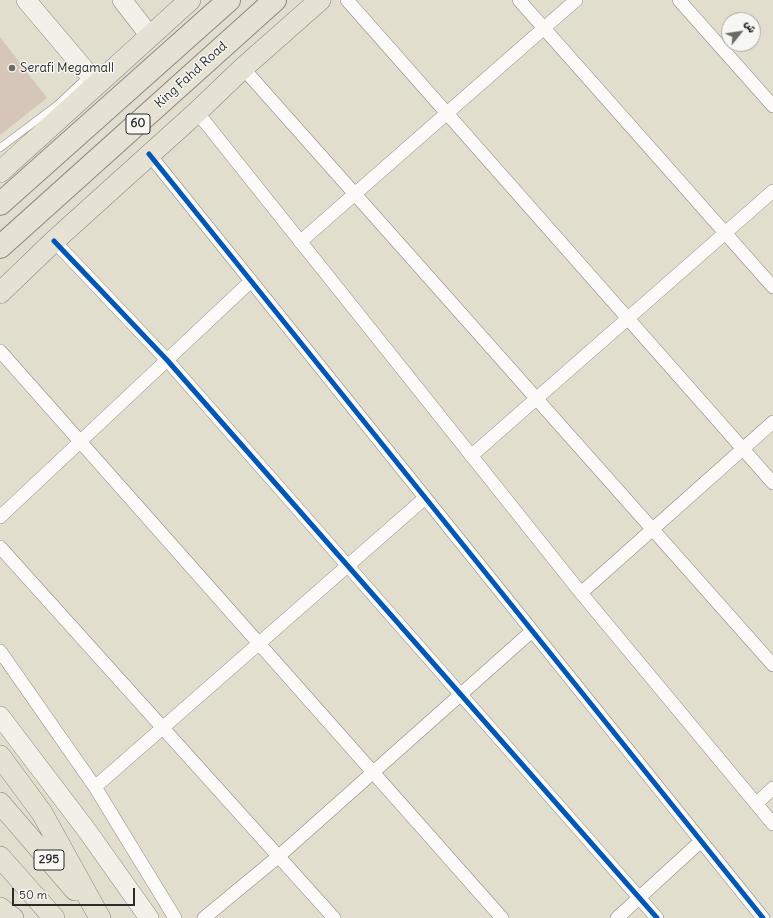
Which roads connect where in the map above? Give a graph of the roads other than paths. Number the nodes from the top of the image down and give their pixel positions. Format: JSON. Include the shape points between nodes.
{"nodes":[{"id":1,"x":26,"y":0,"type":"edge"},
{"id":2,"x":122,"y":0,"type":"edge"},
{"id":3,"x":190,"y":0,"type":"edge"},
{"id":4,"x":229,"y":0,"type":"edge"},
{"id":5,"x":276,"y":0,"type":"edge"},
{"id":6,"x":320,"y":0,"type":"edge"},
{"id":7,"x":347,"y":0,"type":"edge"},
{"id":8,"x":519,"y":0,"type":"edge"},
{"id":9,"x":576,"y":0,"type":"edge"},
{"id":10,"x":679,"y":0,"type":"edge"},
{"id":11,"x":544,"y":28,"type":"junction"},
{"id":12,"x":150,"y":36,"type":"junction"},
{"id":13,"x":243,"y":68,"type":"junction"},
{"id":14,"x":93,"y":80,"type":"junction"},
{"id":15,"x":773,"y":106,"type":"edge"},
{"id":16,"x":197,"y":112,"type":"junction"},
{"id":17,"x":447,"y":113,"type":"junction"},
{"id":18,"x":0,"y":148,"type":"edge"},
{"id":19,"x":149,"y":154,"type":"junction"},
{"id":20,"x":0,"y":172,"type":"edge"},
{"id":21,"x":773,"y":191,"type":"edge"},
{"id":22,"x":354,"y":195,"type":"junction"},
{"id":23,"x":0,"y":204,"type":"edge"},
{"id":24,"x":725,"y":233,"type":"junction"},
{"id":25,"x":54,"y":241,"type":"junction"},
{"id":26,"x":300,"y":242,"type":"junction"},
{"id":27,"x":0,"y":247,"type":"edge"},
{"id":28,"x":251,"y":281,"type":"junction"},
{"id":29,"x":773,"y":287,"type":"edge"},
{"id":30,"x":0,"y":293,"type":"edge"},
{"id":31,"x":628,"y":318,"type":"junction"},
{"id":32,"x":0,"y":351,"type":"edge"},
{"id":33,"x":167,"y":360,"type":"junction"},
{"id":34,"x":536,"y":399,"type":"junction"},
{"id":35,"x":773,"y":422,"type":"edge"},
{"id":36,"x":80,"y":442,"type":"junction"},
{"id":37,"x":743,"y":449,"type":"junction"},
{"id":38,"x":471,"y":456,"type":"junction"},
{"id":39,"x":773,"y":483,"type":"edge"},
{"id":40,"x":425,"y":498,"type":"junction"},
{"id":41,"x":0,"y":517,"type":"edge"},
{"id":42,"x":652,"y":530,"type":"junction"},
{"id":43,"x":0,"y":547,"type":"edge"},
{"id":44,"x":348,"y":566,"type":"junction"},
{"id":45,"x":581,"y":593,"type":"junction"},
{"id":46,"x":532,"y":630,"type":"junction"},
{"id":47,"x":259,"y":644,"type":"junction"},
{"id":48,"x":0,"y":651,"type":"edge"},
{"id":49,"x":773,"y":665,"type":"edge"},
{"id":50,"x":460,"y":694,"type":"junction"},
{"id":51,"x":0,"y":716,"type":"edge"},
{"id":52,"x":163,"y":728,"type":"junction"},
{"id":53,"x":0,"y":756,"type":"edge"},
{"id":54,"x":373,"y":772,"type":"junction"},
{"id":55,"x":95,"y":787,"type":"junction"},
{"id":56,"x":773,"y":788,"type":"edge"},
{"id":57,"x":0,"y":803,"type":"edge"},
{"id":58,"x":756,"y":804,"type":"junction"},
{"id":59,"x":773,"y":824,"type":"edge"},
{"id":60,"x":701,"y":842,"type":"junction"},
{"id":61,"x":279,"y":856,"type":"junction"},
{"id":62,"x":0,"y":857,"type":"edge"},
{"id":63,"x":639,"y":898,"type":"junction"},
{"id":64,"x":0,"y":908,"type":"edge"},
{"id":65,"x":13,"y":918,"type":"edge"},
{"id":66,"x":54,"y":918,"type":"edge"},
{"id":67,"x":99,"y":918,"type":"edge"},
{"id":68,"x":149,"y":918,"type":"edge"},
{"id":69,"x":175,"y":918,"type":"edge"},
{"id":70,"x":204,"y":918,"type":"edge"},
{"id":71,"x":334,"y":918,"type":"edge"},
{"id":72,"x":502,"y":918,"type":"edge"},
{"id":73,"x":617,"y":918,"type":"edge"},
{"id":74,"x":657,"y":918,"type":"edge"},
{"id":75,"x":763,"y":918,"type":"edge"}],
"edges":[{"from":1,"to":14,"type":"main road"},
{"from":2,"to":12,"type":"main road"},
{"from":3,"to":12,"type":"main road"},
{"from":4,"to":23,"type":"highway","number":"60"},
{"from":5,"to":27,"type":"highway","name":"King Fahd Road","number":"60"},
{"from":6,"to":13,"type":"main road"},
{"from":7,"to":17,"type":"street"},
{"from":8,"to":11,"type":"street"},
{"from":9,"to":11,"type":"street"},
{"from":10,"to":15,"type":"street"},
{"from":11,"to":17,"type":"street"},
{"from":11,"to":24,"type":"street"},
{"from":12,"to":14,"type":"main road"},
{"from":13,"to":16,"type":"main road"},
{"from":13,"to":22,"type":"street"},
{"from":14,"to":18,"type":"lane"},
{"from":14,"to":20,"type":"main road"},
{"from":16,"to":19,"type":"main road"},
{"from":16,"to":26,"type":"street"},
{"from":17,"to":22,"type":"street"},
{"from":17,"to":31,"type":"street"},
{"from":19,"to":25,"type":"main road"},
{"from":19,"to":28,"type":"street"},
{"from":21,"to":24,"type":"street"},
{"from":22,"to":26,"type":"street"},
{"from":22,"to":34,"type":"street"},
{"from":24,"to":29,"type":"street"},
{"from":24,"to":31,"type":"street"},
{"from":25,"to":30,"type":"main road"},
{"from":25,"to":33,"type":"street"},
{"from":26,"to":38,"type":"street"},
{"from":28,"to":33,"type":"street"},
{"from":28,"to":40,"type":"street"},
{"from":31,"to":34,"type":"street"},
{"from":31,"to":37,"type":"street"},
{"from":32,"to":36,"type":"street"},
{"from":33,"to":36,"type":"street"},
{"from":33,"to":44,"type":"street"},
{"from":34,"to":38,"type":"street"},
{"from":34,"to":42,"type":"street"},
{"from":35,"to":37,"type":"street"},
{"from":36,"to":41,"type":"street"},
{"from":36,"to":47,"type":"street"},
{"from":37,"to":39,"type":"street"},
{"from":37,"to":42,"type":"street"},
{"from":38,"to":45,"type":"street"},
{"from":40,"to":44,"type":"street"},
{"from":40,"to":46,"type":"street"},
{"from":42,"to":45,"type":"street"},
{"from":42,"to":49,"type":"street"},
{"from":43,"to":52,"type":"street"},
{"from":44,"to":47,"type":"street"},
{"from":44,"to":50,"type":"street"},
{"from":45,"to":58,"type":"street"},
{"from":46,"to":50,"type":"street"},
{"from":46,"to":60,"type":"street"},
{"from":47,"to":52,"type":"street"},
{"from":47,"to":54,"type":"street"},
{"from":48,"to":55,"type":"street"},
{"from":50,"to":54,"type":"street"},
{"from":50,"to":63,"type":"street"},
{"from":51,"to":68,"type":"main road"},
{"from":52,"to":55,"type":"street"},
{"from":52,"to":61,"type":"street"},
{"from":53,"to":67,"type":"main road","via":[[42,813]]},
{"from":54,"to":61,"type":"street"},
{"from":54,"to":72,"type":"street"},
{"from":55,"to":69,"type":"street"},
{"from":56,"to":58,"type":"street"},
{"from":57,"to":67,"type":"main road","number":"295"},
{"from":58,"to":59,"type":"street"},
{"from":60,"to":63,"type":"street"},
{"from":60,"to":75,"type":"street"},
{"from":61,"to":70,"type":"street"},
{"from":61,"to":71,"type":"street"},
{"from":62,"to":66,"type":"main road","number":"295"},
{"from":63,"to":73,"type":"street"},
{"from":63,"to":74,"type":"street"},
{"from":64,"to":65,"type":"main road"}]}
